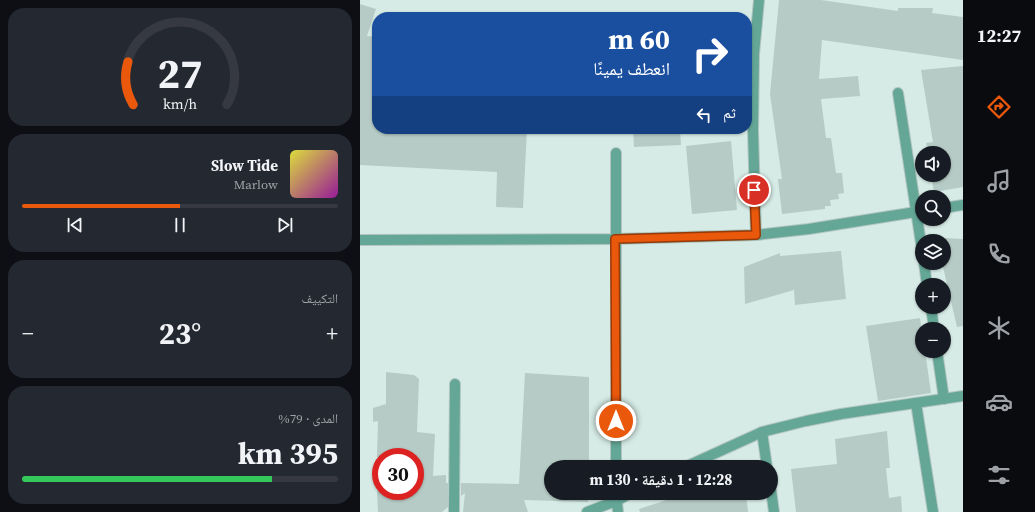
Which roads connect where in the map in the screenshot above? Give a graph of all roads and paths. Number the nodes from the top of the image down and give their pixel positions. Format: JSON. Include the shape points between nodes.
{"nodes":[{"id":1,"x":759,"y":0,"type":"edge"},
{"id":2,"x":898,"y":93,"type":"dead end"},
{"id":3,"x":616,"y":153,"type":"dead end"},
{"id":4,"x":915,"y":190,"type":"edge"},
{"id":5,"x":963,"y":205,"type":"edge"},
{"id":6,"x":951,"y":207,"type":"edge"},
{"id":7,"x":915,"y":212,"type":"edge"},
{"id":8,"x":756,"y":235,"type":"junction"},
{"id":9,"x":615,"y":239,"type":"junction"},
{"id":10,"x":360,"y":240,"type":"edge"},
{"id":11,"x":938,"y":358,"type":"edge"},
{"id":12,"x":455,"y":384,"type":"dead end"},
{"id":13,"x":963,"y":396,"type":"edge"},
{"id":14,"x":944,"y":399,"type":"junction"},
{"id":15,"x":916,"y":403,"type":"junction"},
{"id":16,"x":762,"y":432,"type":"junction"},
{"id":17,"x":616,"y":460,"type":"edge"},
{"id":18,"x":700,"y":460,"type":"edge"},
{"id":19,"x":767,"y":460,"type":"edge"},
{"id":20,"x":610,"y":500,"type":"edge"},
{"id":21,"x":616,"y":500,"type":"edge"},
{"id":22,"x":772,"y":500,"type":"edge"},
{"id":23,"x":454,"y":512,"type":"edge"},
{"id":24,"x":588,"y":512,"type":"edge"},
{"id":25,"x":618,"y":512,"type":"edge"},
{"id":26,"x":774,"y":512,"type":"edge"},
{"id":27,"x":933,"y":512,"type":"edge"}],
"edges":[{"from":1,"to":8,"type":"street","via":[[754,54],[752,131]]},
{"from":2,"to":4,"type":"street"},
{"from":3,"to":9,"type":"street"},
{"from":5,"to":6,"type":"street"},
{"from":7,"to":8,"type":"street"},
{"from":8,"to":9,"type":"street"},
{"from":9,"to":10,"type":"street"},
{"from":9,"to":17,"type":"street"},
{"from":11,"to":14,"type":"street"},
{"from":12,"to":23,"type":"street"},
{"from":13,"to":14,"type":"street"},
{"from":14,"to":15,"type":"street"},
{"from":15,"to":16,"type":"street","via":[[841,414]]},
{"from":15,"to":27,"type":"street"},
{"from":16,"to":18,"type":"street"},
{"from":16,"to":19,"type":"street"},
{"from":20,"to":24,"type":"street"},
{"from":21,"to":25,"type":"street"},
{"from":22,"to":26,"type":"street"}]}
